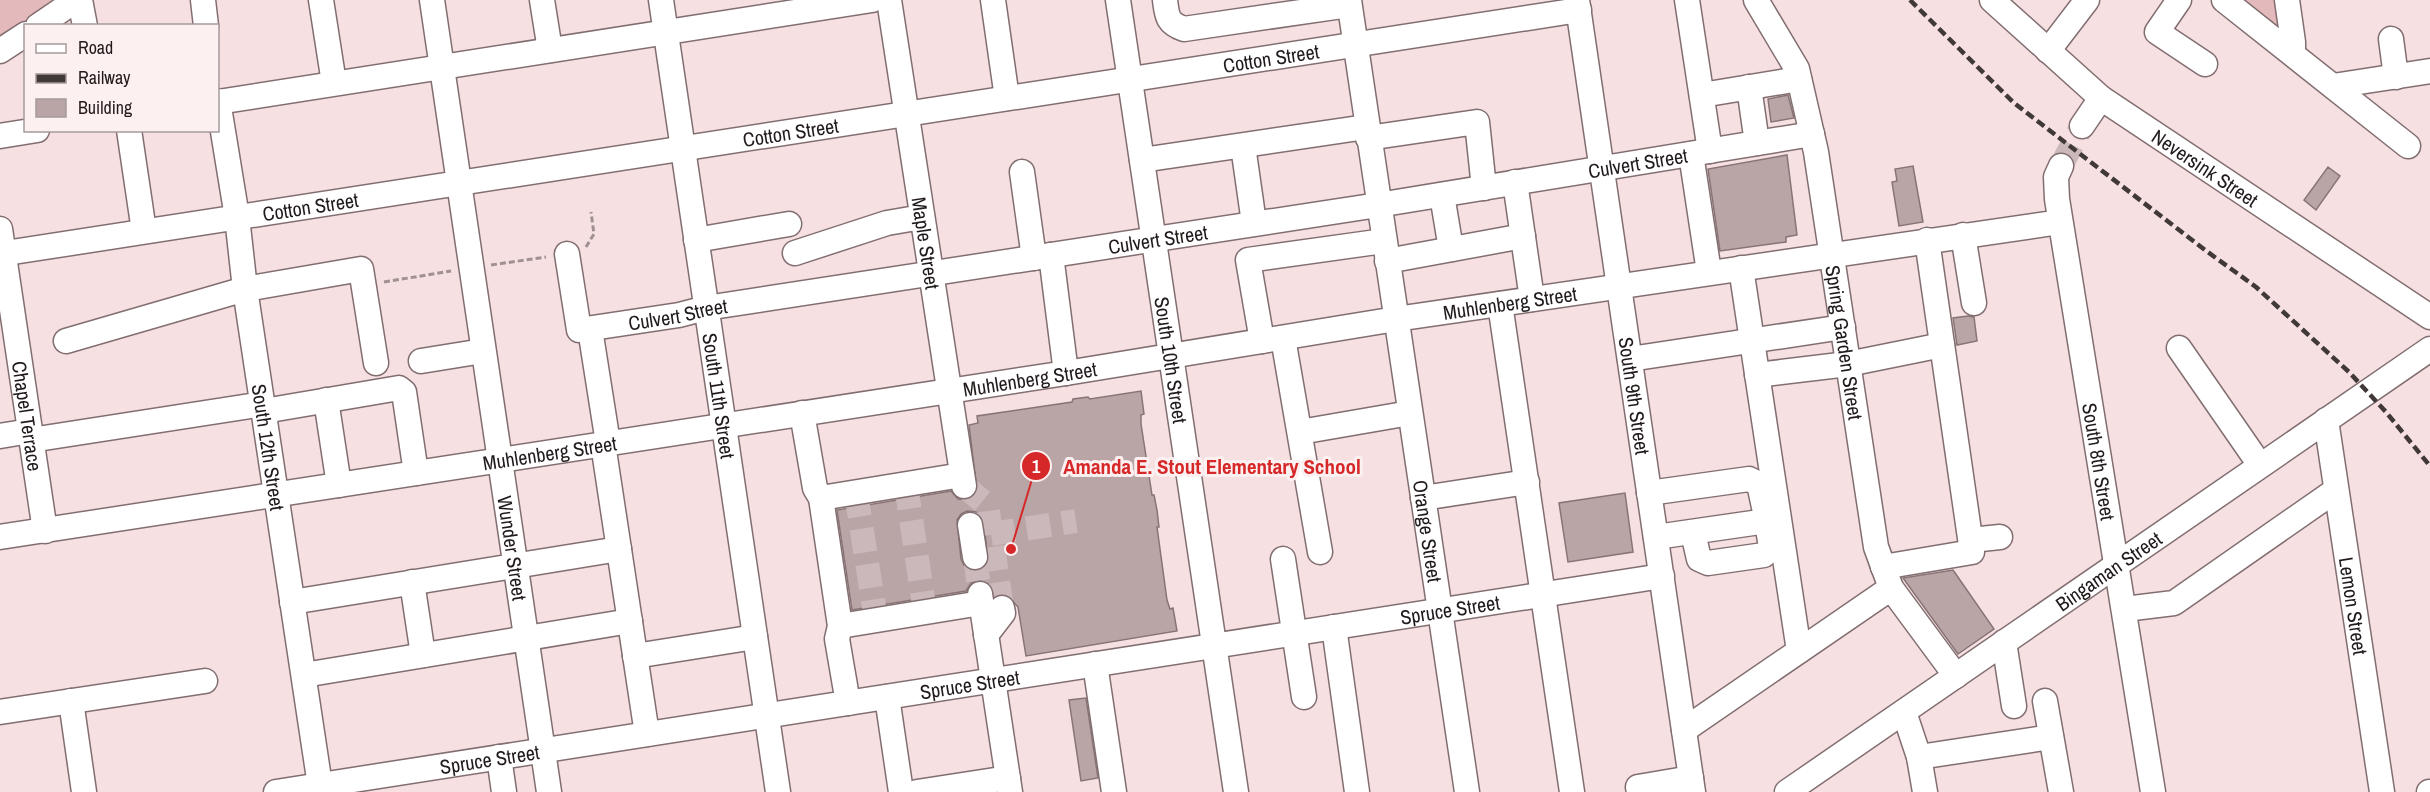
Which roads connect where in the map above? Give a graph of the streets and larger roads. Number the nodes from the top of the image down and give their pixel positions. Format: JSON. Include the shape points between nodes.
{"nodes":[{"id":1,"x":78,"y":0,"type":"edge"},
{"id":2,"x":203,"y":0,"type":"edge"},
{"id":3,"x":321,"y":0,"type":"edge"},
{"id":4,"x":432,"y":0,"type":"edge"},
{"id":5,"x":542,"y":0,"type":"edge"},
{"id":6,"x":661,"y":0,"type":"edge"},
{"id":7,"x":872,"y":0,"type":"edge"},
{"id":8,"x":890,"y":0,"type":"edge"},
{"id":9,"x":993,"y":0,"type":"edge"},
{"id":10,"x":1118,"y":0,"type":"edge"},
{"id":11,"x":1165,"y":0,"type":"edge"},
{"id":12,"x":1687,"y":0,"type":"edge"},
{"id":13,"x":1756,"y":0,"type":"edge"},
{"id":14,"x":1992,"y":0,"type":"edge"},
{"id":15,"x":2087,"y":0,"type":"edge"},
{"id":16,"x":2179,"y":0,"type":"edge"},
{"id":17,"x":2224,"y":0,"type":"edge"},
{"id":18,"x":2287,"y":0,"type":"edge"},
{"id":19,"x":1349,"y":2,"type":"edge"},
{"id":20,"x":1578,"y":5,"type":"edge"},
{"id":21,"x":786,"y":7,"type":"edge"},
{"id":22,"x":41,"y":24,"type":"edge"},
{"id":23,"x":84,"y":24,"type":"edge"},
{"id":24,"x":206,"y":24,"type":"edge"},
{"id":25,"x":665,"y":32,"type":"junction"},
{"id":26,"x":24,"y":35,"type":"edge"},
{"id":27,"x":2391,"y":39,"type":"dead end"},
{"id":28,"x":1354,"y":44,"type":"junction"},
{"id":29,"x":550,"y":50,"type":"junction"},
{"id":30,"x":0,"y":51,"type":"edge"},
{"id":31,"x":2048,"y":51,"type":"junction"},
{"id":32,"x":2293,"y":54,"type":"junction"},
{"id":33,"x":2205,"y":64,"type":"dead end"},
{"id":34,"x":442,"y":67,"type":"junction"},
{"id":35,"x":2430,"y":71,"type":"edge"},
{"id":36,"x":2396,"y":77,"type":"junction"},
{"id":37,"x":1130,"y":79,"type":"junction"},
{"id":38,"x":1799,"y":79,"type":"junction"},
{"id":39,"x":334,"y":83,"type":"junction"},
{"id":40,"x":1749,"y":87,"type":"junction"},
{"id":41,"x":2333,"y":87,"type":"junction"},
{"id":42,"x":1702,"y":95,"type":"junction"},
{"id":43,"x":1007,"y":98,"type":"junction"},
{"id":44,"x":2101,"y":98,"type":"junction"},
{"id":45,"x":219,"y":102,"type":"edge"},
{"id":46,"x":219,"y":108,"type":"edge"},
{"id":47,"x":906,"y":113,"type":"junction"},
{"id":48,"x":2082,"y":126,"type":"tunnel mouth"},
{"id":49,"x":25,"y":132,"type":"edge"},
{"id":50,"x":129,"y":132,"type":"edge"},
{"id":51,"x":1367,"y":133,"type":"junction"},
{"id":52,"x":1812,"y":134,"type":"junction"},
{"id":53,"x":0,"y":136,"type":"edge"},
{"id":54,"x":1757,"y":143,"type":"junction"},
{"id":55,"x":1243,"y":146,"type":"junction"},
{"id":56,"x":2408,"y":146,"type":"dead end"},
{"id":57,"x":682,"y":148,"type":"junction"},
{"id":58,"x":1701,"y":152,"type":"junction"},
{"id":59,"x":1142,"y":160,"type":"junction"},
{"id":60,"x":2061,"y":166,"type":"tunnel mouth"},
{"id":61,"x":1602,"y":168,"type":"junction"},
{"id":62,"x":1022,"y":172,"type":"dead end"},
{"id":63,"x":459,"y":182,"type":"junction"},
{"id":64,"x":1515,"y":182,"type":"junction"},
{"id":65,"x":1484,"y":188,"type":"junction"},
{"id":66,"x":1442,"y":195,"type":"junction"},
{"id":67,"x":1378,"y":205,"type":"junction"},
{"id":68,"x":237,"y":217,"type":"junction"},
{"id":69,"x":922,"y":217,"type":"junction"},
{"id":70,"x":2060,"y":222,"type":"junction"},
{"id":71,"x":789,"y":224,"type":"dead end"},
{"id":72,"x":1252,"y":224,"type":"junction"},
{"id":73,"x":0,"y":229,"type":"edge"},
{"id":74,"x":144,"y":231,"type":"junction"},
{"id":75,"x":1963,"y":235,"type":"junction"},
{"id":76,"x":1523,"y":236,"type":"junction"},
{"id":77,"x":1154,"y":238,"type":"junction"},
{"id":78,"x":696,"y":240,"type":"junction"},
{"id":79,"x":1927,"y":240,"type":"junction"},
{"id":80,"x":1451,"y":249,"type":"junction"},
{"id":81,"x":1386,"y":251,"type":"junction"},
{"id":82,"x":795,"y":253,"type":"dead end"},
{"id":83,"x":2,"y":254,"type":"edge"},
{"id":84,"x":1832,"y":254,"type":"junction"},
{"id":85,"x":559,"y":255,"type":"road end"},
{"id":86,"x":1042,"y":256,"type":"junction"},
{"id":87,"x":1741,"y":268,"type":"junction"},
{"id":88,"x":1709,"y":272,"type":"junction"},
{"id":89,"x":931,"y":273,"type":"junction"},
{"id":90,"x":1619,"y":286,"type":"junction"},
{"id":91,"x":245,"y":289,"type":"junction"},
{"id":92,"x":1532,"y":299,"type":"junction"},
{"id":93,"x":1974,"y":303,"type":"dead end"},
{"id":94,"x":1500,"y":304,"type":"junction"},
{"id":95,"x":706,"y":308,"type":"junction"},
{"id":96,"x":2430,"y":316,"type":"edge"},
{"id":97,"x":1396,"y":319,"type":"junction"},
{"id":98,"x":1843,"y":327,"type":"junction"},
{"id":99,"x":590,"y":329,"type":"junction"},
{"id":100,"x":1272,"y":339,"type":"junction"},
{"id":101,"x":66,"y":341,"type":"dead end"},
{"id":102,"x":1752,"y":341,"type":"junction"},
{"id":103,"x":1942,"y":345,"type":"junction"},
{"id":104,"x":2179,"y":348,"type":"dead end"},
{"id":105,"x":9,"y":349,"type":"edge"},
{"id":106,"x":2430,"y":349,"type":"edge"},
{"id":107,"x":483,"y":351,"type":"junction"},
{"id":108,"x":1171,"y":356,"type":"junction"},
{"id":109,"x":1630,"y":359,"type":"junction"},
{"id":110,"x":422,"y":361,"type":"dead end"},
{"id":111,"x":376,"y":363,"type":"dead end"},
{"id":112,"x":1848,"y":364,"type":"junction"},
{"id":113,"x":1066,"y":373,"type":"junction"},
{"id":114,"x":1757,"y":375,"type":"junction"},
{"id":115,"x":950,"y":391,"type":"junction"},
{"id":116,"x":326,"y":400,"type":"junction"},
{"id":117,"x":263,"y":407,"type":"junction"},
{"id":118,"x":802,"y":413,"type":"junction"},
{"id":119,"x":1410,"y":413,"type":"junction"},
{"id":120,"x":2326,"y":420,"type":"junction"},
{"id":121,"x":723,"y":425,"type":"junction"},
{"id":122,"x":1299,"y":432,"type":"junction"},
{"id":123,"x":30,"y":435,"type":"junction"},
{"id":124,"x":0,"y":436,"type":"edge"},
{"id":125,"x":606,"y":443,"type":"junction"},
{"id":126,"x":499,"y":460,"type":"junction"},
{"id":127,"x":2260,"y":465,"type":"junction"},
{"id":128,"x":416,"y":473,"type":"junction"},
{"id":129,"x":1527,"y":483,"type":"junction"},
{"id":130,"x":339,"y":484,"type":"junction"},
{"id":131,"x":2336,"y":490,"type":"junction"},
{"id":132,"x":276,"y":494,"type":"junction"},
{"id":133,"x":1649,"y":494,"type":"junction"},
{"id":134,"x":821,"y":498,"type":"junction"},
{"id":135,"x":1423,"y":498,"type":"junction"},
{"id":136,"x":1767,"y":521,"type":"junction"},
{"id":137,"x":970,"y":525,"type":"tunnel mouth"},
{"id":138,"x":45,"y":531,"type":"junction"},
{"id":139,"x":1693,"y":533,"type":"junction"},
{"id":140,"x":0,"y":537,"type":"edge"},
{"id":141,"x":1656,"y":537,"type":"junction"},
{"id":142,"x":2000,"y":537,"type":"dead end"},
{"id":143,"x":1971,"y":540,"type":"junction"},
{"id":144,"x":619,"y":549,"type":"junction"},
{"id":145,"x":1320,"y":552,"type":"dead end"},
{"id":146,"x":975,"y":557,"type":"tunnel mouth"},
{"id":147,"x":1283,"y":560,"type":"dead end"},
{"id":148,"x":2117,"y":564,"type":"junction"},
{"id":149,"x":515,"y":566,"type":"junction"},
{"id":150,"x":1662,"y":576,"type":"junction"},
{"id":151,"x":1887,"y":578,"type":"junction"},
{"id":152,"x":412,"y":582,"type":"junction"},
{"id":153,"x":1544,"y":594,"type":"junction"},
{"id":154,"x":292,"y":602,"type":"junction"},
{"id":155,"x":2125,"y":609,"type":"junction"},
{"id":156,"x":1440,"y":610,"type":"junction"},
{"id":157,"x":630,"y":621,"type":"junction"},
{"id":158,"x":840,"y":626,"type":"junction"},
{"id":159,"x":1334,"y":627,"type":"junction"},
{"id":160,"x":1294,"y":633,"type":"junction"},
{"id":161,"x":526,"y":638,"type":"junction"},
{"id":162,"x":755,"y":638,"type":"junction"},
{"id":163,"x":2004,"y":642,"type":"junction"},
{"id":164,"x":1214,"y":646,"type":"junction"},
{"id":165,"x":1799,"y":651,"type":"junction"},
{"id":166,"x":423,"y":655,"type":"junction"},
{"id":167,"x":635,"y":656,"type":"junction"},
{"id":168,"x":1095,"y":664,"type":"junction"},
{"id":169,"x":304,"y":675,"type":"junction"},
{"id":170,"x":1956,"y":676,"type":"junction"},
{"id":171,"x":205,"y":681,"type":"dead end"},
{"id":172,"x":993,"y":682,"type":"junction"},
{"id":173,"x":1304,"y":697,"type":"dead end"},
{"id":174,"x":887,"y":698,"type":"junction"},
{"id":175,"x":70,"y":701,"type":"junction"},
{"id":176,"x":2045,"y":701,"type":"dead end"},
{"id":177,"x":848,"y":704,"type":"junction"},
{"id":178,"x":2014,"y":706,"type":"dead end"},
{"id":179,"x":0,"y":712,"type":"edge"},
{"id":180,"x":1904,"y":712,"type":"junction"},
{"id":181,"x":766,"y":716,"type":"junction"},
{"id":182,"x":1684,"y":730,"type":"junction"},
{"id":183,"x":646,"y":734,"type":"junction"},
{"id":184,"x":2051,"y":737,"type":"junction"},
{"id":185,"x":543,"y":751,"type":"junction"},
{"id":186,"x":1919,"y":757,"type":"junction"},
{"id":187,"x":499,"y":758,"type":"junction"},
{"id":188,"x":1009,"y":785,"type":"edge"},
{"id":189,"x":1692,"y":785,"type":"edge"},
{"id":190,"x":321,"y":789,"type":"edge"},
{"id":191,"x":84,"y":792,"type":"edge"},
{"id":192,"x":276,"y":792,"type":"edge"},
{"id":193,"x":504,"y":792,"type":"edge"},
{"id":194,"x":549,"y":792,"type":"edge"},
{"id":195,"x":778,"y":792,"type":"edge"},
{"id":196,"x":901,"y":792,"type":"edge"},
{"id":197,"x":917,"y":792,"type":"edge"},
{"id":198,"x":1114,"y":792,"type":"edge"},
{"id":199,"x":1236,"y":792,"type":"edge"},
{"id":200,"x":1357,"y":792,"type":"edge"},
{"id":201,"x":1467,"y":792,"type":"edge"},
{"id":202,"x":1572,"y":792,"type":"edge"},
{"id":203,"x":1639,"y":792,"type":"edge"},
{"id":204,"x":1787,"y":792,"type":"edge"},
{"id":205,"x":1924,"y":792,"type":"edge"},
{"id":206,"x":2061,"y":792,"type":"edge"},
{"id":207,"x":2153,"y":792,"type":"edge"},
{"id":208,"x":2382,"y":792,"type":"edge"}],
"edges":[{"from":1,"to":22,"type":"street"},
{"from":1,"to":23,"type":"street"},
{"from":2,"to":24,"type":"street"},
{"from":3,"to":39,"type":"street"},
{"from":4,"to":34,"type":"street","name":"Wunder Street"},
{"from":5,"to":29,"type":"street"},
{"from":6,"to":25,"type":"street","name":"South 11th Street"},
{"from":7,"to":21,"type":"street"},
{"from":8,"to":47,"type":"street","name":"Maple Street"},
{"from":9,"to":43,"type":"street"},
{"from":10,"to":37,"type":"street","name":"South 10th Street"},
{"from":11,"to":19,"type":"street","via":[[1167,17],[1184,29]]},
{"from":12,"to":42,"type":"street"},
{"from":13,"to":38,"type":"street","name":"Spring Garden Street","via":[[1797,69]]},
{"from":14,"to":31,"type":"street","name":"Neversink Street"},
{"from":15,"to":31,"type":"street"},
{"from":16,"to":33,"type":"street","via":[[2157,32]]},
{"from":17,"to":32,"type":"street"},
{"from":18,"to":32,"type":"street"},
{"from":19,"to":28,"type":"street","name":"Orange Street"},
{"from":20,"to":28,"type":"street","name":"Cotton Street"},
{"from":20,"to":61,"type":"street","name":"South 9th Street"},
{"from":21,"to":25,"type":"street"},
{"from":25,"to":29,"type":"street"},
{"from":25,"to":57,"type":"street","name":"South 11th Street"},
{"from":26,"to":30,"type":"street"},
{"from":27,"to":36,"type":"street"},
{"from":28,"to":37,"type":"street","name":"Cotton Street"},
{"from":28,"to":51,"type":"street","name":"Orange Street"},
{"from":29,"to":34,"type":"street"},
{"from":31,"to":44,"type":"street","name":"Neversink Street"},
{"from":32,"to":41,"type":"street"},
{"from":34,"to":39,"type":"street"},
{"from":34,"to":63,"type":"street","name":"Wunder Street"},
{"from":35,"to":36,"type":"street"},
{"from":36,"to":41,"type":"street"},
{"from":37,"to":43,"type":"street","name":"Cotton Street"},
{"from":37,"to":59,"type":"street","name":"South 10th Street"},
{"from":38,"to":40,"type":"street"},
{"from":38,"to":52,"type":"street","name":"Spring Garden Street"},
{"from":39,"to":45,"type":"street"},
{"from":40,"to":42,"type":"street"},
{"from":40,"to":54,"type":"street"},
{"from":41,"to":56,"type":"street"},
{"from":42,"to":58,"type":"street"},
{"from":43,"to":47,"type":"street","name":"Cotton Street"},
{"from":44,"to":48,"type":"street"},
{"from":44,"to":96,"type":"street","name":"Neversink Street"},
{"from":46,"to":68,"type":"street","name":"South 12th Street"},
{"from":47,"to":57,"type":"street","name":"Cotton Street"},
{"from":47,"to":69,"type":"street","name":"Maple Street"},
{"from":49,"to":53,"type":"street"},
{"from":50,"to":74,"type":"street"},
{"from":51,"to":55,"type":"street"},
{"from":51,"to":65,"type":"street","via":[[1477,122]]},
{"from":51,"to":67,"type":"street","name":"Orange Street"},
{"from":52,"to":54,"type":"street","name":"Culvert Street"},
{"from":52,"to":84,"type":"street","name":"Spring Garden Street"},
{"from":54,"to":58,"type":"street","name":"Culvert Street"},
{"from":55,"to":59,"type":"street"},
{"from":55,"to":72,"type":"street"},
{"from":57,"to":63,"type":"street","name":"Cotton Street"},
{"from":57,"to":78,"type":"street","name":"South 11th Street"},
{"from":58,"to":61,"type":"street","name":"Culvert Street"},
{"from":58,"to":88,"type":"street"},
{"from":59,"to":77,"type":"street","name":"South 10th Street"},
{"from":60,"to":70,"type":"street","name":"South 8th Street","via":[[2056,177]]},
{"from":61,"to":64,"type":"street","name":"Culvert Street"},
{"from":61,"to":90,"type":"street","name":"South 9th Street"},
{"from":62,"to":86,"type":"street"},
{"from":63,"to":68,"type":"street","name":"Cotton Street"},
{"from":63,"to":107,"type":"street","name":"Wunder Street"},
{"from":64,"to":65,"type":"street","name":"Culvert Street"},
{"from":64,"to":76,"type":"street"},
{"from":65,"to":66,"type":"street","name":"Culvert Street"},
{"from":66,"to":67,"type":"street","name":"Culvert Street"},
{"from":66,"to":80,"type":"street"},
{"from":67,"to":72,"type":"street","name":"Culvert Street"},
{"from":67,"to":81,"type":"street","name":"Orange Street"},
{"from":68,"to":74,"type":"street","name":"Cotton Street"},
{"from":68,"to":91,"type":"street","name":"South 12th Street"},
{"from":69,"to":82,"type":"street","via":[[887,223]]},
{"from":69,"to":89,"type":"street","name":"Maple Street"},
{"from":70,"to":75,"type":"street","name":"Muhlenberg Street"},
{"from":70,"to":148,"type":"street","name":"South 8th Street"},
{"from":71,"to":78,"type":"street"},
{"from":72,"to":77,"type":"street","name":"Culvert Street"},
{"from":73,"to":83,"type":"street","name":"Chapel Terrace"},
{"from":74,"to":83,"type":"street","name":"Cotton Street"},
{"from":75,"to":79,"type":"street","name":"Muhlenberg Street"},
{"from":75,"to":93,"type":"street"},
{"from":76,"to":80,"type":"street"},
{"from":76,"to":92,"type":"street"},
{"from":77,"to":86,"type":"street","name":"Culvert Street"},
{"from":77,"to":108,"type":"street","name":"South 10th Street"},
{"from":78,"to":95,"type":"street","name":"South 11th Street"},
{"from":79,"to":84,"type":"street","name":"Muhlenberg Street"},
{"from":79,"to":103,"type":"street"},
{"from":80,"to":81,"type":"street"},
{"from":81,"to":97,"type":"street","name":"Orange Street"},
{"from":81,"to":100,"type":"street","via":[[1248,260]]},
{"from":83,"to":105,"type":"street","name":"Chapel Terrace"},
{"from":84,"to":87,"type":"street","name":"Muhlenberg Street"},
{"from":84,"to":98,"type":"street","name":"Spring Garden Street"},
{"from":85,"to":99,"type":"street","via":[[579,330]]},
{"from":86,"to":89,"type":"street","name":"Culvert Street"},
{"from":86,"to":113,"type":"street"},
{"from":87,"to":88,"type":"street","name":"Muhlenberg Street"},
{"from":87,"to":102,"type":"street"},
{"from":88,"to":90,"type":"street","name":"Muhlenberg Street"},
{"from":89,"to":95,"type":"street","name":"Culvert Street"},
{"from":89,"to":115,"type":"street","name":"Maple Street"},
{"from":90,"to":92,"type":"street","name":"Muhlenberg Street"},
{"from":90,"to":109,"type":"street","name":"South 9th Street"},
{"from":91,"to":101,"type":"street"},
{"from":91,"to":111,"type":"street","via":[[361,269]]},
{"from":91,"to":117,"type":"street","name":"South 12th Street"},
{"from":92,"to":94,"type":"street","name":"Muhlenberg Street"},
{"from":94,"to":97,"type":"street","name":"Muhlenberg Street"},
{"from":94,"to":129,"type":"street"},
{"from":95,"to":99,"type":"street","name":"Culvert Street"},
{"from":95,"to":121,"type":"street","name":"South 11th Street"},
{"from":97,"to":100,"type":"street","name":"Muhlenberg Street"},
{"from":97,"to":119,"type":"street","name":"Orange Street"},
{"from":98,"to":102,"type":"street"},
{"from":98,"to":112,"type":"street","name":"Spring Garden Street"},
{"from":99,"to":125,"type":"street"},
{"from":100,"to":108,"type":"street","name":"Muhlenberg Street"},
{"from":100,"to":122,"type":"street"},
{"from":102,"to":109,"type":"street"},
{"from":102,"to":114,"type":"street"},
{"from":103,"to":112,"type":"street"},
{"from":103,"to":143,"type":"street"},
{"from":104,"to":127,"type":"street"},
{"from":105,"to":123,"type":"street","name":"Chapel Terrace"},
{"from":106,"to":120,"type":"street","name":"Bingaman Street"},
{"from":107,"to":110,"type":"street"},
{"from":107,"to":126,"type":"street","name":"Wunder Street"},
{"from":108,"to":113,"type":"street","name":"Muhlenberg Street"},
{"from":108,"to":164,"type":"street","name":"South 10th Street"},
{"from":109,"to":133,"type":"street","name":"South 9th Street"},
{"from":112,"to":114,"type":"street"},
{"from":112,"to":151,"type":"street","name":"Spring Garden Street","via":[[1876,546]]},
{"from":113,"to":115,"type":"street","name":"Muhlenberg Street"},
{"from":114,"to":165,"type":"street"},
{"from":115,"to":118,"type":"street","name":"Muhlenberg Street"},
{"from":115,"to":134,"type":"street","name":"Maple Street","via":[[963,481]]},
{"from":116,"to":117,"type":"street"},
{"from":116,"to":128,"type":"street","via":[[399,388],[404,392]]},
{"from":116,"to":130,"type":"street"},
{"from":117,"to":123,"type":"street"},
{"from":117,"to":132,"type":"street","name":"South 12th Street"},
{"from":118,"to":121,"type":"street","name":"Muhlenberg Street"},
{"from":118,"to":134,"type":"street","via":[[815,488]]},
{"from":119,"to":122,"type":"street"},
{"from":119,"to":135,"type":"street","name":"Orange Street"},
{"from":120,"to":127,"type":"street","name":"Bingaman Street"},
{"from":120,"to":131,"type":"street","name":"Lemon Street"},
{"from":121,"to":125,"type":"street","name":"Muhlenberg Street"},
{"from":121,"to":162,"type":"street","name":"South 11th Street"},
{"from":122,"to":145,"type":"street"},
{"from":123,"to":124,"type":"street"},
{"from":123,"to":138,"type":"street","name":"Chapel Terrace"},
{"from":125,"to":126,"type":"street","name":"Muhlenberg Street"},
{"from":125,"to":144,"type":"street"},
{"from":126,"to":128,"type":"street","name":"Muhlenberg Street"},
{"from":126,"to":149,"type":"street","name":"Wunder Street"},
{"from":127,"to":148,"type":"street","name":"Bingaman Street"},
{"from":128,"to":130,"type":"street","name":"Muhlenberg Street"},
{"from":129,"to":135,"type":"street"},
{"from":129,"to":153,"type":"street"},
{"from":130,"to":132,"type":"street","name":"Muhlenberg Street"},
{"from":131,"to":155,"type":"street","via":[[2174,603]]},
{"from":131,"to":208,"type":"street","name":"Lemon Street"},
{"from":132,"to":138,"type":"street","name":"Muhlenberg Street"},
{"from":132,"to":154,"type":"street","name":"South 12th Street"},
{"from":133,"to":136,"type":"street","via":[[1749,479],[1759,484]]},
{"from":133,"to":141,"type":"street","name":"South 9th Street"},
{"from":134,"to":158,"type":"street"},
{"from":135,"to":156,"type":"street","name":"Orange Street"},
{"from":136,"to":139,"type":"street"},
{"from":136,"to":139,"type":"street","via":[[1771,548],[1764,555],[1708,564],[1699,559]]},
{"from":137,"to":146,"type":"street"},
{"from":138,"to":140,"type":"street","name":"Muhlenberg Street"},
{"from":139,"to":141,"type":"street"},
{"from":141,"to":150,"type":"street","name":"South 9th Street"},
{"from":142,"to":143,"type":"street"},
{"from":143,"to":151,"type":"street","via":[[1972,552]]},
{"from":144,"to":149,"type":"street"},
{"from":144,"to":157,"type":"street"},
{"from":147,"to":160,"type":"street"},
{"from":148,"to":155,"type":"street","name":"South 8th Street"},
{"from":148,"to":163,"type":"street","name":"Bingaman Street"},
{"from":149,"to":152,"type":"street"},
{"from":149,"to":161,"type":"street","name":"Wunder Street"},
{"from":150,"to":153,"type":"street","name":"Spruce Street"},
{"from":150,"to":182,"type":"street","name":"South 9th Street"},
{"from":151,"to":165,"type":"street"},
{"from":151,"to":170,"type":"street","name":"Spring Garden Street"},
{"from":152,"to":154,"type":"street"},
{"from":152,"to":166,"type":"street"},
{"from":153,"to":156,"type":"street","name":"Spruce Street"},
{"from":153,"to":202,"type":"street"},
{"from":154,"to":169,"type":"street","name":"South 12th Street"},
{"from":155,"to":207,"type":"street","name":"South 8th Street"},
{"from":156,"to":159,"type":"street","name":"Spruce Street"},
{"from":156,"to":201,"type":"street","name":"Orange Street"},
{"from":157,"to":161,"type":"street"},
{"from":157,"to":167,"type":"street"},
{"from":158,"to":172,"type":"street","via":[[988,602],[986,635]]},
{"from":158,"to":177,"type":"street","via":[[837,639]]},
{"from":159,"to":160,"type":"street","name":"Spruce Street"},
{"from":159,"to":200,"type":"street"},
{"from":160,"to":164,"type":"street","name":"Spruce Street"},
{"from":160,"to":173,"type":"street"},
{"from":161,"to":166,"type":"street"},
{"from":161,"to":185,"type":"street","name":"Wunder Street"},
{"from":162,"to":167,"type":"street"},
{"from":162,"to":181,"type":"street","name":"South 11th Street"},
{"from":163,"to":170,"type":"street","name":"Bingaman Street"},
{"from":163,"to":178,"type":"street"},
{"from":164,"to":168,"type":"street","name":"Spruce Street"},
{"from":164,"to":199,"type":"street","name":"South 10th Street"},
{"from":165,"to":182,"type":"street"},
{"from":166,"to":169,"type":"street"},
{"from":167,"to":183,"type":"street"},
{"from":168,"to":172,"type":"street","name":"Spruce Street"},
{"from":168,"to":198,"type":"street"},
{"from":169,"to":190,"type":"street","name":"South 12th Street"},
{"from":170,"to":180,"type":"street","name":"Bingaman Street"},
{"from":171,"to":175,"type":"street"},
{"from":172,"to":174,"type":"street","name":"Spruce Street"},
{"from":172,"to":188,"type":"street"},
{"from":174,"to":177,"type":"street","name":"Spruce Street"},
{"from":174,"to":196,"type":"street"},
{"from":175,"to":179,"type":"street"},
{"from":175,"to":191,"type":"street"},
{"from":176,"to":184,"type":"street"},
{"from":177,"to":181,"type":"street","name":"Spruce Street"},
{"from":180,"to":186,"type":"street"},
{"from":180,"to":204,"type":"street","name":"Bingaman Street"},
{"from":181,"to":183,"type":"street","name":"Spruce Street"},
{"from":181,"to":195,"type":"street","name":"South 11th Street"},
{"from":182,"to":189,"type":"street","name":"South 9th Street"},
{"from":183,"to":185,"type":"street","name":"Spruce Street"},
{"from":184,"to":186,"type":"street"},
{"from":184,"to":206,"type":"street"},
{"from":185,"to":187,"type":"street","name":"Spruce Street"},
{"from":185,"to":194,"type":"street","name":"Wunder Street"},
{"from":186,"to":205,"type":"street"},
{"from":187,"to":190,"type":"street","name":"Spruce Street"},
{"from":187,"to":193,"type":"street"},
{"from":188,"to":197,"type":"street"},
{"from":189,"to":203,"type":"street","via":[[1638,788]]},
{"from":190,"to":192,"type":"street","name":"Spruce Street"}]}
